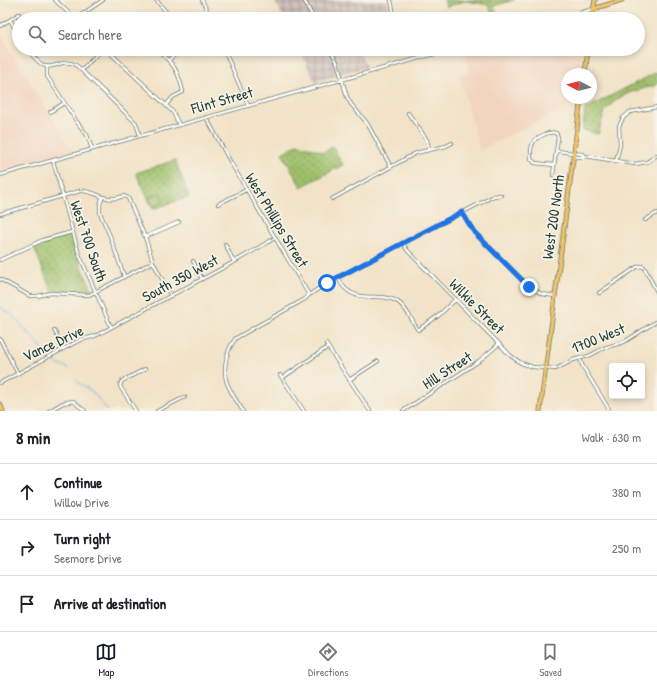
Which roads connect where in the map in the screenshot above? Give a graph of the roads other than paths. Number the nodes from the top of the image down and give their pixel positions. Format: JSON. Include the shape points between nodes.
{"nodes":[{"id":1,"x":55,"y":0,"type":"edge"},
{"id":2,"x":102,"y":0,"type":"edge"},
{"id":3,"x":156,"y":0,"type":"edge"},
{"id":4,"x":202,"y":0,"type":"edge"},
{"id":5,"x":304,"y":0,"type":"edge"},
{"id":6,"x":391,"y":0,"type":"edge"},
{"id":7,"x":595,"y":0,"type":"edge"},
{"id":8,"x":622,"y":0,"type":"edge"},
{"id":9,"x":593,"y":9,"type":"junction"},
{"id":10,"x":68,"y":12,"type":"edge"},
{"id":11,"x":85,"y":12,"type":"edge"},
{"id":12,"x":166,"y":12,"type":"edge"},
{"id":13,"x":208,"y":12,"type":"edge"},
{"id":14,"x":310,"y":12,"type":"edge"},
{"id":15,"x":393,"y":12,"type":"edge"},
{"id":16,"x":583,"y":12,"type":"edge"},
{"id":17,"x":593,"y":12,"type":"edge"},
{"id":18,"x":10,"y":20,"type":"joint"},
{"id":19,"x":12,"y":23,"type":"edge"},
{"id":20,"x":0,"y":26,"type":"edge"},
{"id":21,"x":33,"y":56,"type":"edge"},
{"id":22,"x":95,"y":56,"type":"edge"},
{"id":23,"x":113,"y":56,"type":"edge"},
{"id":24,"x":165,"y":56,"type":"edge"},
{"id":25,"x":173,"y":56,"type":"edge"},
{"id":26,"x":227,"y":56,"type":"edge"},
{"id":27,"x":333,"y":56,"type":"edge"},
{"id":28,"x":427,"y":56,"type":"edge"},
{"id":29,"x":587,"y":56,"type":"edge"},
{"id":30,"x":169,"y":60,"type":"junction"},
{"id":31,"x":47,"y":66,"type":"junction"},
{"id":32,"x":586,"y":68,"type":"edge"},
{"id":33,"x":82,"y":70,"type":"junction"},
{"id":34,"x":341,"y":80,"type":"junction"},
{"id":35,"x":64,"y":103,"type":"junction"},
{"id":36,"x":580,"y":104,"type":"edge"},
{"id":37,"x":166,"y":105,"type":"junction"},
{"id":38,"x":248,"y":106,"type":"junction"},
{"id":39,"x":657,"y":107,"type":"edge"},
{"id":40,"x":50,"y":112,"type":"dead end"},
{"id":41,"x":408,"y":113,"type":"dead end"},
{"id":42,"x":206,"y":117,"type":"junction"},
{"id":43,"x":179,"y":125,"type":"junction"},
{"id":44,"x":140,"y":136,"type":"junction"},
{"id":45,"x":452,"y":143,"type":"dead end"},
{"id":46,"x":92,"y":149,"type":"junction"},
{"id":47,"x":429,"y":149,"type":"junction"},
{"id":48,"x":557,"y":151,"type":"junction"},
{"id":49,"x":574,"y":155,"type":"junction"},
{"id":50,"x":657,"y":156,"type":"edge"},
{"id":51,"x":616,"y":160,"type":"junction"},
{"id":52,"x":53,"y":161,"type":"junction"},
{"id":53,"x":554,"y":165,"type":"junction"},
{"id":54,"x":391,"y":166,"type":"junction"},
{"id":55,"x":0,"y":175,"type":"edge"},
{"id":56,"x":553,"y":175,"type":"dead end"},
{"id":57,"x":246,"y":190,"type":"junction"},
{"id":58,"x":501,"y":195,"type":"dead end"},
{"id":59,"x":62,"y":197,"type":"junction"},
{"id":60,"x":102,"y":198,"type":"junction"},
{"id":61,"x":332,"y":199,"type":"dead end"},
{"id":62,"x":218,"y":204,"type":"dead end"},
{"id":63,"x":462,"y":212,"type":"junction"},
{"id":64,"x":657,"y":213,"type":"edge"},
{"id":65,"x":0,"y":214,"type":"edge"},
{"id":66,"x":645,"y":220,"type":"dead end"},
{"id":67,"x":179,"y":222,"type":"dead end"},
{"id":68,"x":72,"y":232,"type":"junction"},
{"id":69,"x":145,"y":237,"type":"junction"},
{"id":70,"x":275,"y":238,"type":"junction"},
{"id":71,"x":403,"y":243,"type":"junction"},
{"id":72,"x":225,"y":244,"type":"dead end"},
{"id":73,"x":0,"y":260,"type":"edge"},
{"id":74,"x":193,"y":261,"type":"dead end"},
{"id":75,"x":153,"y":262,"type":"junction"},
{"id":76,"x":234,"y":262,"type":"junction"},
{"id":77,"x":124,"y":276,"type":"junction"},
{"id":78,"x":338,"y":277,"type":"junction"},
{"id":79,"x":202,"y":279,"type":"junction"},
{"id":80,"x":0,"y":280,"type":"edge"},
{"id":81,"x":95,"y":292,"type":"junction"},
{"id":82,"x":657,"y":292,"type":"edge"},
{"id":83,"x":599,"y":293,"type":"dead end"},
{"id":84,"x":309,"y":295,"type":"junction"},
{"id":85,"x":171,"y":296,"type":"junction"},
{"id":86,"x":555,"y":296,"type":"junction"},
{"id":87,"x":456,"y":299,"type":"junction"},
{"id":88,"x":657,"y":321,"type":"edge"},
{"id":89,"x":111,"y":327,"type":"junction"},
{"id":90,"x":54,"y":330,"type":"dead end"},
{"id":91,"x":95,"y":336,"type":"joint"},
{"id":92,"x":0,"y":339,"type":"edge"},
{"id":93,"x":499,"y":344,"type":"junction"},
{"id":94,"x":64,"y":348,"type":"junction"},
{"id":95,"x":580,"y":358,"type":"junction"},
{"id":96,"x":378,"y":361,"type":"dead end"},
{"id":97,"x":145,"y":369,"type":"dead end"},
{"id":98,"x":545,"y":369,"type":"junction"},
{"id":99,"x":17,"y":372,"type":"junction"},
{"id":100,"x":349,"y":380,"type":"junction"},
{"id":101,"x":0,"y":383,"type":"edge"},
{"id":102,"x":185,"y":397,"type":"dead end"},
{"id":103,"x":0,"y":404,"type":"edge"},
{"id":104,"x":3,"y":411,"type":"edge"},
{"id":105,"x":49,"y":411,"type":"edge"},
{"id":106,"x":85,"y":411,"type":"edge"},
{"id":107,"x":136,"y":411,"type":"edge"},
{"id":108,"x":157,"y":411,"type":"edge"},
{"id":109,"x":243,"y":411,"type":"edge"},
{"id":110,"x":304,"y":411,"type":"edge"},
{"id":111,"x":370,"y":411,"type":"edge"},
{"id":112,"x":403,"y":411,"type":"edge"},
{"id":113,"x":540,"y":411,"type":"edge"},
{"id":114,"x":610,"y":411,"type":"edge"}],
"edges":[{"from":1,"to":10,"type":"street"},
{"from":2,"to":11,"type":"street"},
{"from":3,"to":12,"type":"street"},
{"from":4,"to":13,"type":"street"},
{"from":5,"to":14,"type":"street"},
{"from":6,"to":15,"type":"street"},
{"from":7,"to":9,"type":"main road"},
{"from":8,"to":9,"type":"main road"},
{"from":9,"to":16,"type":"street"},
{"from":9,"to":17,"type":"main road"},
{"from":18,"to":19,"type":"street"},
{"from":18,"to":20,"type":"street"},
{"from":21,"to":31,"type":"street","via":[[37,62]]},
{"from":22,"to":33,"type":"street"},
{"from":23,"to":37,"type":"street"},
{"from":24,"to":30,"type":"street"},
{"from":25,"to":30,"type":"street"},
{"from":26,"to":38,"type":"street"},
{"from":27,"to":34,"type":"street"},
{"from":28,"to":34,"type":"street","name":"Flint Street"},
{"from":29,"to":32,"type":"main road"},
{"from":30,"to":37,"type":"street","via":[[178,73],[183,92],[173,97]]},
{"from":31,"to":33,"type":"street","via":[[68,62]]},
{"from":31,"to":35,"type":"street","via":[[48,76]]},
{"from":33,"to":44,"type":"street","via":[[136,123]]},
{"from":34,"to":38,"type":"street","name":"Flint Street"},
{"from":34,"to":54,"type":"street","via":[[351,104],[367,123]]},
{"from":35,"to":40,"type":"street"},
{"from":35,"to":46,"type":"street","via":[[87,135]]},
{"from":36,"to":49,"type":"main road","name":"West 200 North"},
{"from":37,"to":43,"type":"street","via":[[173,112]]},
{"from":38,"to":42,"type":"street","name":"Flint Street"},
{"from":39,"to":51,"type":"street","via":[[630,112],[623,118],[619,126],[620,145]]},
{"from":41,"to":47,"type":"street","via":[[427,140]]},
{"from":42,"to":43,"type":"street","name":"Flint Street"},
{"from":42,"to":57,"type":"street","name":"West Phillips Street"},
{"from":43,"to":44,"type":"street","name":"Flint Street"},
{"from":44,"to":46,"type":"street","name":"Flint Street"},
{"from":45,"to":47,"type":"street"},
{"from":46,"to":52,"type":"street","name":"Flint Street"},
{"from":47,"to":54,"type":"street"},
{"from":48,"to":49,"type":"street"},
{"from":48,"to":53,"type":"street"},
{"from":48,"to":53,"type":"street","via":[[558,137],[556,133],[551,132],[534,141],[531,152],[531,161]]},
{"from":49,"to":51,"type":"street"},
{"from":49,"to":86,"type":"main road","name":"West 200 North"},
{"from":50,"to":51,"type":"street","via":[[650,161],[635,164]]},
{"from":52,"to":55,"type":"street","name":"Flint Street"},
{"from":52,"to":59,"type":"street","name":"West 700 South"},
{"from":53,"to":56,"type":"street"},
{"from":54,"to":61,"type":"street"},
{"from":57,"to":62,"type":"street"},
{"from":57,"to":70,"type":"street","name":"West Phillips Street"},
{"from":58,"to":63,"type":"street"},
{"from":59,"to":60,"type":"street","via":[[86,191]]},
{"from":59,"to":65,"type":"street"},
{"from":59,"to":68,"type":"street","name":"West 700 South"},
{"from":60,"to":69,"type":"street","via":[[128,198]]},
{"from":60,"to":77,"type":"street","via":[[100,212]]},
{"from":63,"to":71,"type":"street"},
{"from":63,"to":86,"type":"street","via":[[474,232],[529,287],[542,294]]},
{"from":64,"to":66,"type":"street"},
{"from":67,"to":69,"type":"street"},
{"from":68,"to":73,"type":"street","via":[[43,240]]},
{"from":68,"to":81,"type":"street","name":"West 700 South"},
{"from":69,"to":75,"type":"street"},
{"from":70,"to":76,"type":"street","name":"South 350 West"},
{"from":70,"to":84,"type":"street","name":"West Phillips Street"},
{"from":71,"to":78,"type":"street"},
{"from":71,"to":87,"type":"street","name":"Wilkie Street"},
{"from":72,"to":76,"type":"street"},
{"from":74,"to":79,"type":"street"},
{"from":75,"to":77,"type":"street"},
{"from":75,"to":85,"type":"street"},
{"from":76,"to":79,"type":"street","name":"South 350 West"},
{"from":77,"to":81,"type":"street"},
{"from":78,"to":84,"type":"street"},
{"from":78,"to":87,"type":"street","via":[[351,293],[398,302],[418,330]]},
{"from":79,"to":85,"type":"street","name":"South 350 West"},
{"from":80,"to":81,"type":"street","via":[[25,294],[34,296],[50,293],[84,295]]},
{"from":81,"to":89,"type":"street","name":"West 700 South"},
{"from":82,"to":83,"type":"street","via":[[644,267],[638,266]]},
{"from":84,"to":109,"type":"street","via":[[236,338],[230,345],[226,381]]},
{"from":85,"to":89,"type":"street","name":"South 350 West"},
{"from":86,"to":98,"type":"main road","name":"West 200 North"},
{"from":87,"to":93,"type":"street","name":"Wilkie Street"},
{"from":88,"to":95,"type":"street","name":"1700 West","via":[[624,342]]},
{"from":89,"to":91,"type":"street","name":"South 350 West"},
{"from":90,"to":94,"type":"street"},
{"from":91,"to":94,"type":"street","name":"Vance Drive"},
{"from":92,"to":99,"type":"street"},
{"from":93,"to":98,"type":"street","name":"Wilkie Street","via":[[521,363]]},
{"from":93,"to":112,"type":"street","name":"Hill Street","via":[[479,361]]},
{"from":94,"to":99,"type":"street","name":"Vance Drive"},
{"from":95,"to":98,"type":"street","name":"1700 West","via":[[556,369]]},
{"from":95,"to":114,"type":"street"},
{"from":96,"to":100,"type":"street"},
{"from":97,"to":107,"type":"street","via":[[122,381],[120,385]]},
{"from":98,"to":113,"type":"main road","name":"West 200 North"},
{"from":99,"to":101,"type":"street","name":"Vance Drive"},
{"from":100,"to":110,"type":"street","via":[[327,346],[281,377]]},
{"from":100,"to":111,"type":"street"},
{"from":102,"to":108,"type":"street"},
{"from":103,"to":104,"type":"main road"},
{"from":105,"to":106,"type":"street","via":[[73,401]]}]}
